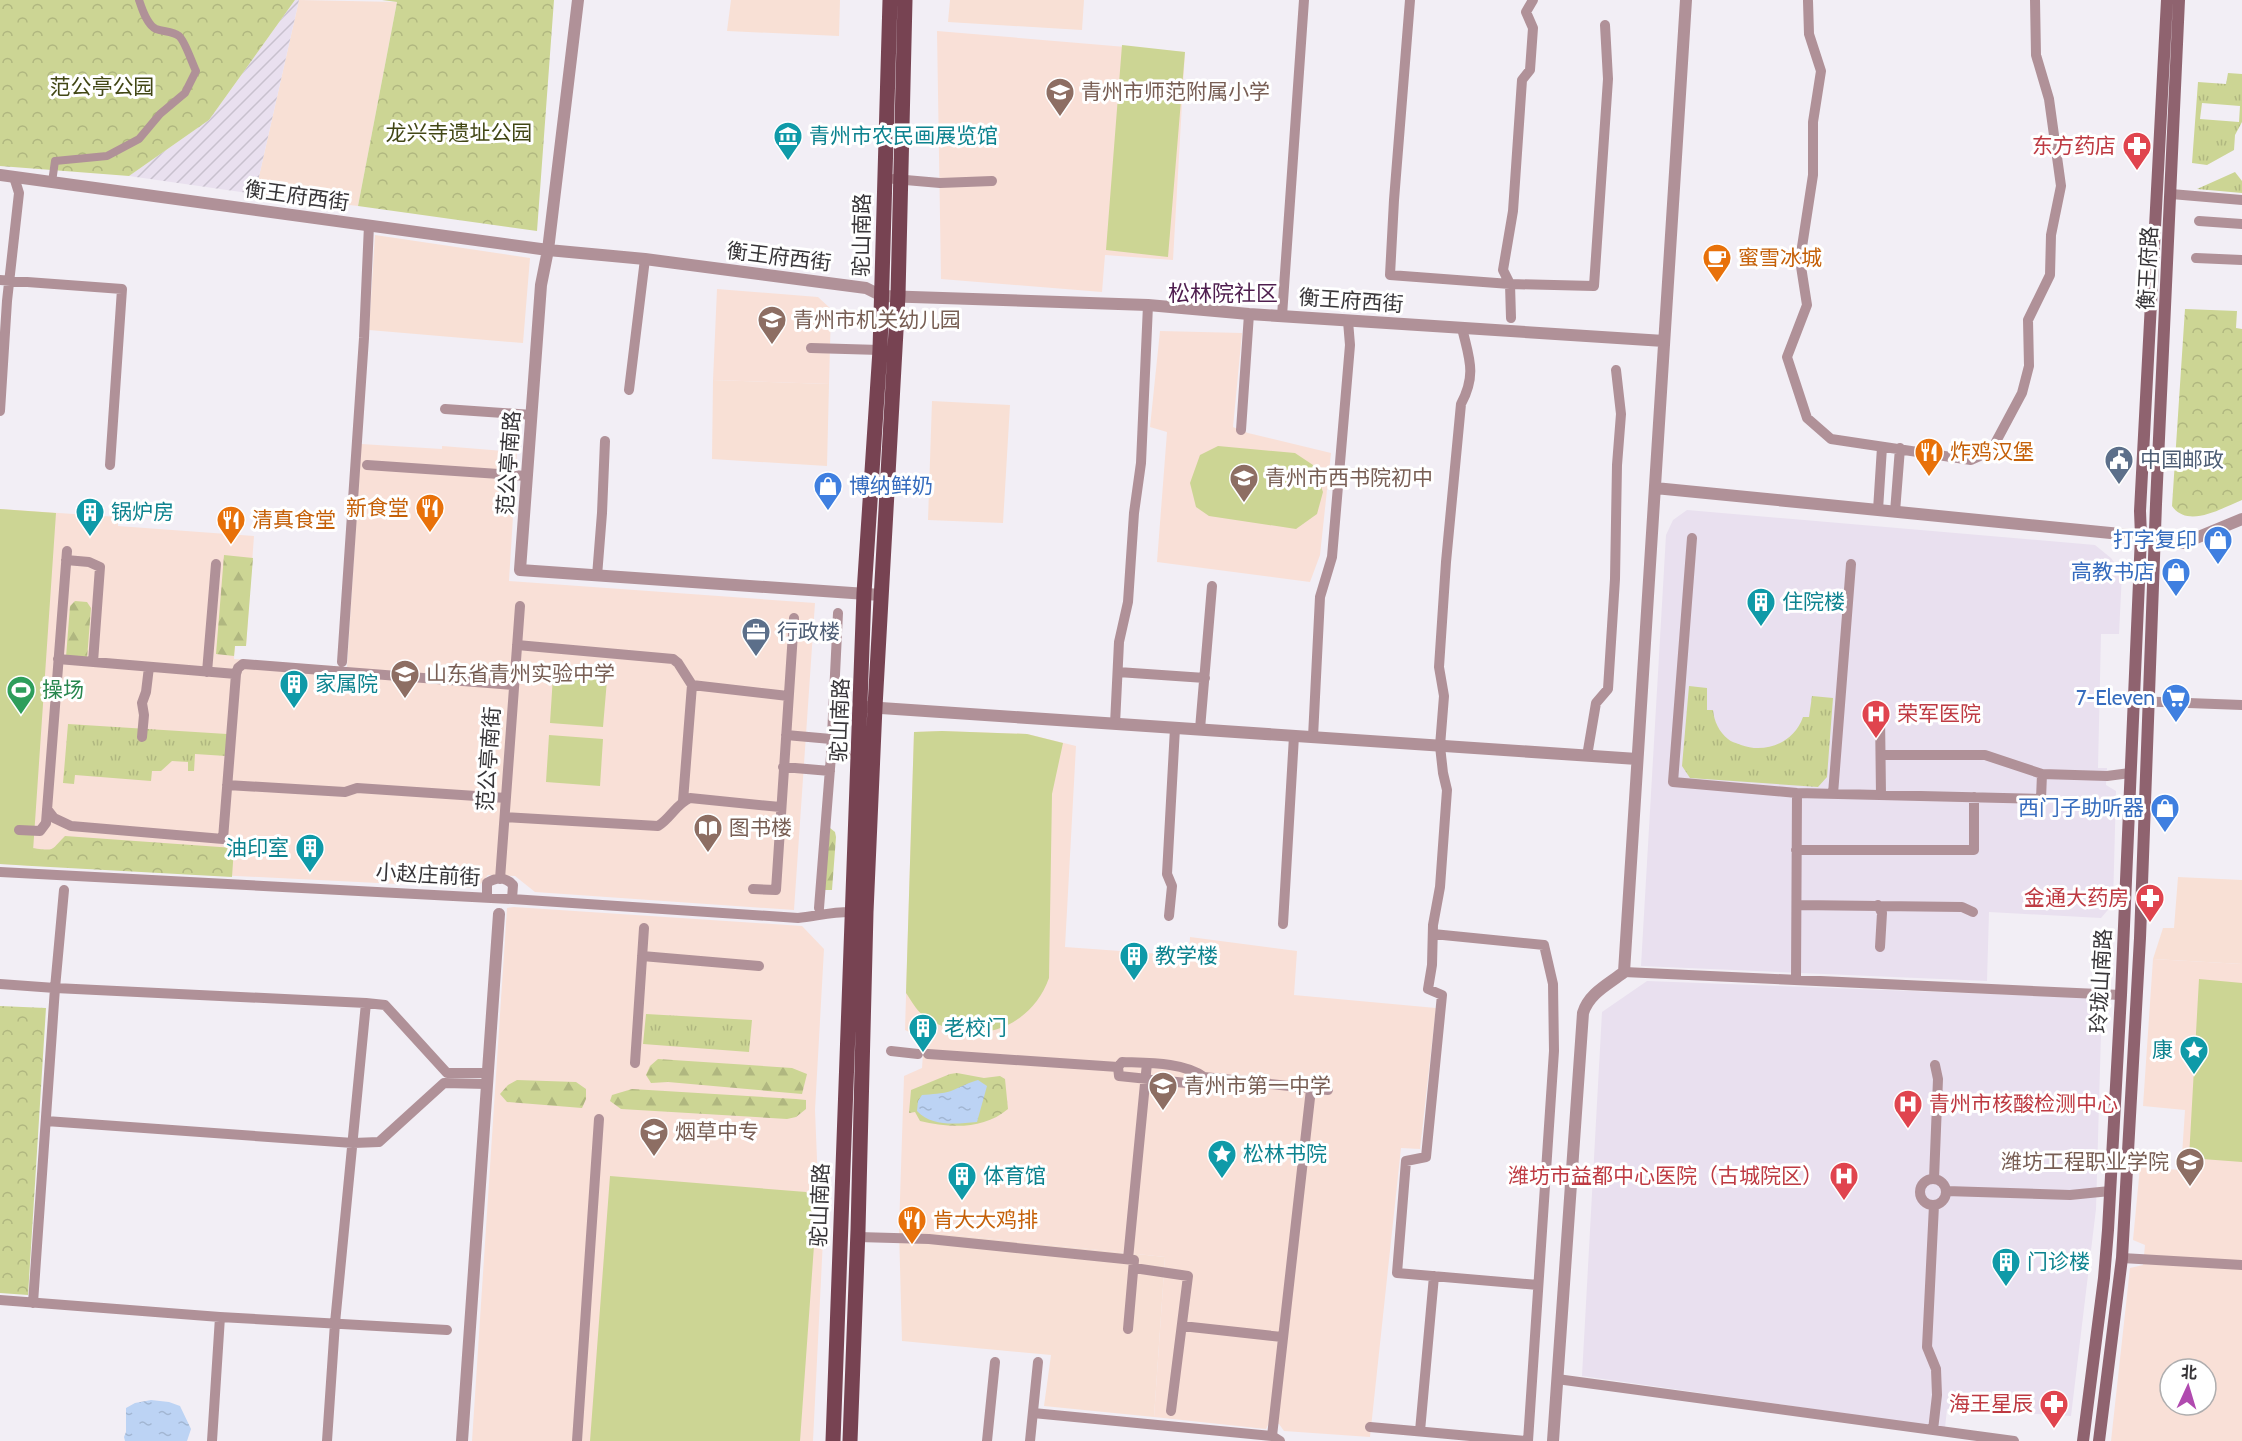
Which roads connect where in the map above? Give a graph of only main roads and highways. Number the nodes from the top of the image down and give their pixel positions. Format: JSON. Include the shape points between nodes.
{"nodes":[{"id":1,"x":890,"y":0,"type":"edge"},
{"id":2,"x":905,"y":0,"type":"edge"},
{"id":3,"x":2167,"y":0,"type":"edge"},
{"id":4,"x":2179,"y":0,"type":"edge"},
{"id":5,"x":890,"y":296,"type":"junction"},
{"id":6,"x":2141,"y":536,"type":"joint"},
{"id":7,"x":2156,"y":538,"type":"joint"},
{"id":8,"x":868,"y":707,"type":"junction"},
{"id":9,"x":833,"y":1441,"type":"edge"},
{"id":10,"x":850,"y":1441,"type":"edge"},
{"id":11,"x":2083,"y":1441,"type":"edge"},
{"id":12,"x":2099,"y":1441,"type":"edge"}],
"edges":[{"from":1,"to":5,"type":"main road","name":"驼山南路","via":[[885,179]]},
{"from":2,"to":5,"type":"main road","name":"驼山南路","via":[[902,179]]},
{"from":3,"to":6,"type":"main road","name":"衡王府路"},
{"from":4,"to":7,"type":"main road","name":"衡王府路"},
{"from":5,"to":8,"type":"main road","name":"驼山南路","via":[[881,595]]},
{"from":5,"to":8,"type":"main road","name":"驼山南路","via":[[880,350],[864,593]]},
{"from":6,"to":11,"type":"main road","name":"玲珑山南路","via":[[2121,995],[2104,1272]]},
{"from":7,"to":12,"type":"main road","name":"玲珑山南路","via":[[2122,1258]]},
{"from":8,"to":9,"type":"main road","name":"驼山南路","via":[[854,912]]},
{"from":8,"to":10,"type":"main road","name":"驼山南路","via":[[866,912]]}]}
